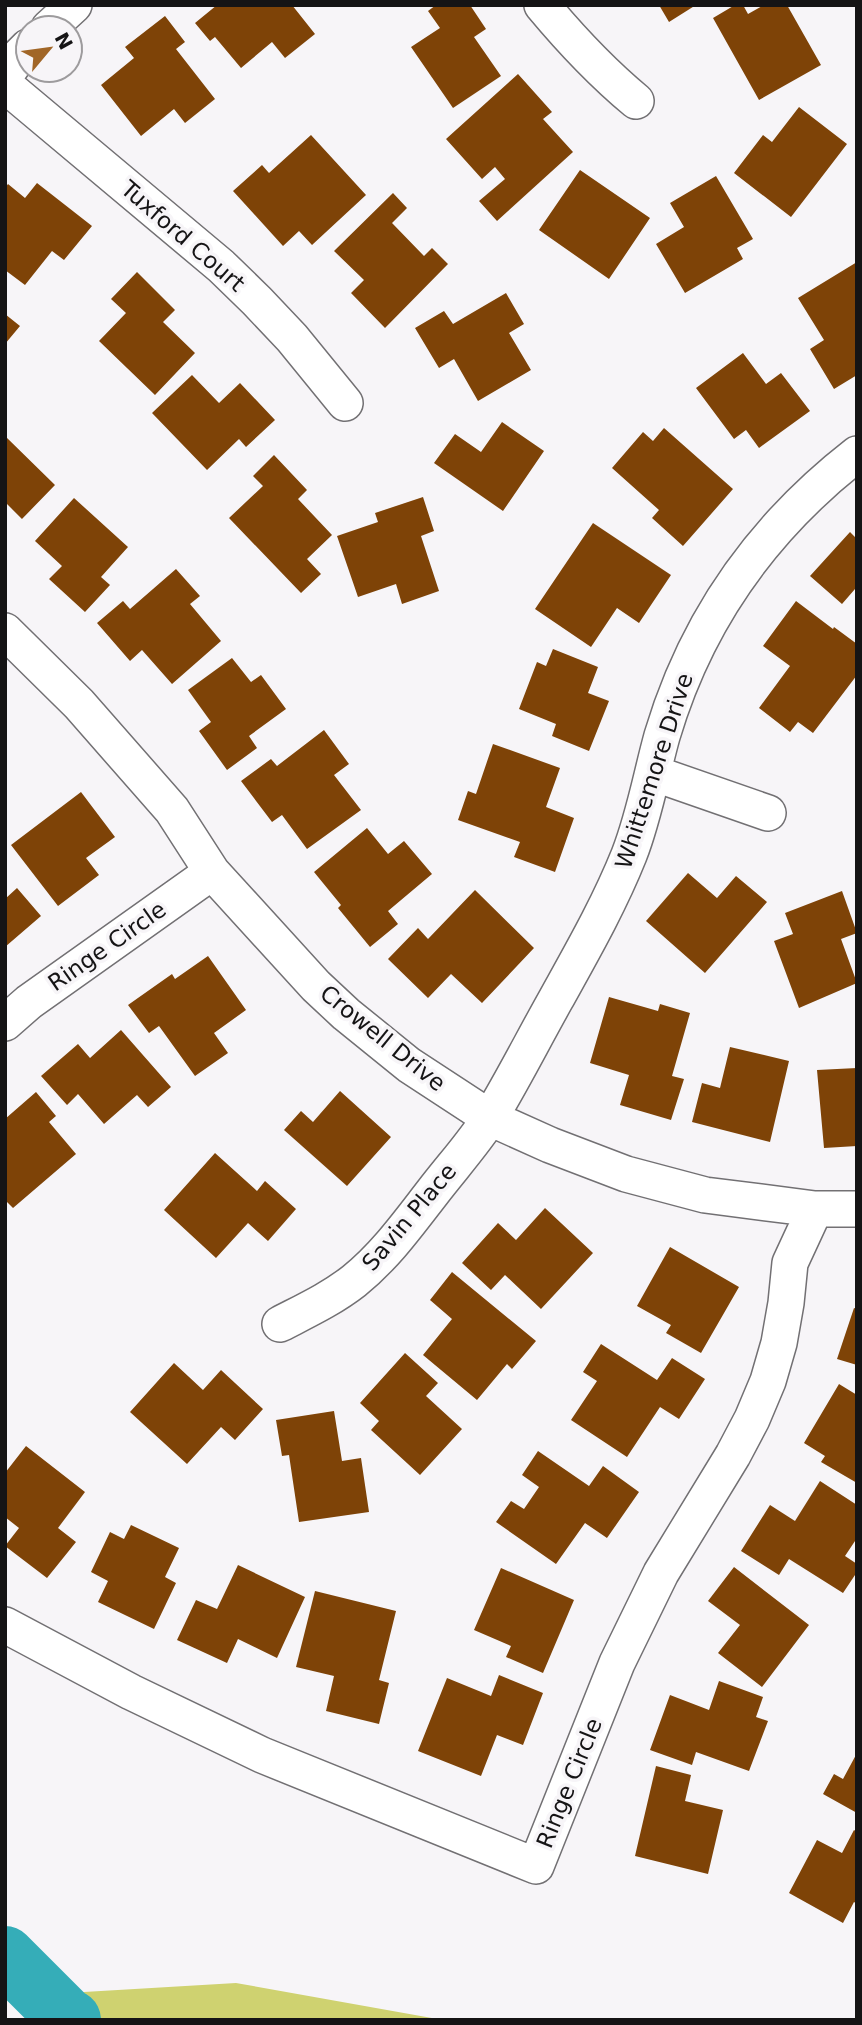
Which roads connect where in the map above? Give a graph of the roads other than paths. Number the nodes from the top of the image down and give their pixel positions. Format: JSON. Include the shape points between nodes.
{"nodes":[{"id":1,"x":542,"y":5,"type":"edge"},
{"id":2,"x":5,"y":85,"type":"edge"},
{"id":3,"x":636,"y":101,"type":"dead end"},
{"id":4,"x":345,"y":403,"type":"dead end"},
{"id":5,"x":857,"y":454,"type":"edge"},
{"id":6,"x":5,"y":631,"type":"edge"},
{"id":7,"x":653,"y":773,"type":"junction"},
{"id":8,"x":768,"y":813,"type":"dead end"},
{"id":9,"x":212,"y":872,"type":"junction"},
{"id":10,"x":5,"y":1023,"type":"edge"},
{"id":11,"x":490,"y":1118,"type":"junction"},
{"id":12,"x":815,"y":1209,"type":"junction"},
{"id":13,"x":857,"y":1209,"type":"edge"},
{"id":14,"x":280,"y":1324,"type":"dead end"},
{"id":15,"x":5,"y":1625,"type":"edge"}],
"edges":[{"from":1,"to":3,"type":"street","via":[[583,53]]},
{"from":2,"to":4,"type":"street","name":"Tuxford Court","via":[[221,266],[292,338]]},
{"from":5,"to":7,"type":"street","name":"Whittemore Drive","via":[[796,506],[726,595],[689,663]]},
{"from":6,"to":9,"type":"street","name":"Crowell Drive","via":[[79,704],[172,810]]},
{"from":7,"to":8,"type":"street"},
{"from":7,"to":11,"type":"street","name":"Whittemore Drive","via":[[614,891]]},
{"from":9,"to":10,"type":"street","name":"Ringe Circle"},
{"from":9,"to":11,"type":"street","name":"Crowell Drive","via":[[346,1014],[409,1065]]},
{"from":11,"to":12,"type":"street","name":"Crowell Drive","via":[[626,1174],[705,1195]]},
{"from":11,"to":14,"type":"street","name":"Savin Place","via":[[379,1258],[324,1301]]},
{"from":12,"to":13,"type":"street","name":"Crowell Drive"},
{"from":12,"to":15,"type":"street","name":"Ringe Circle","via":[[790,1263],[779,1343],[752,1419],[661,1573],[617,1663],[536,1866],[262,1755]]}]}
